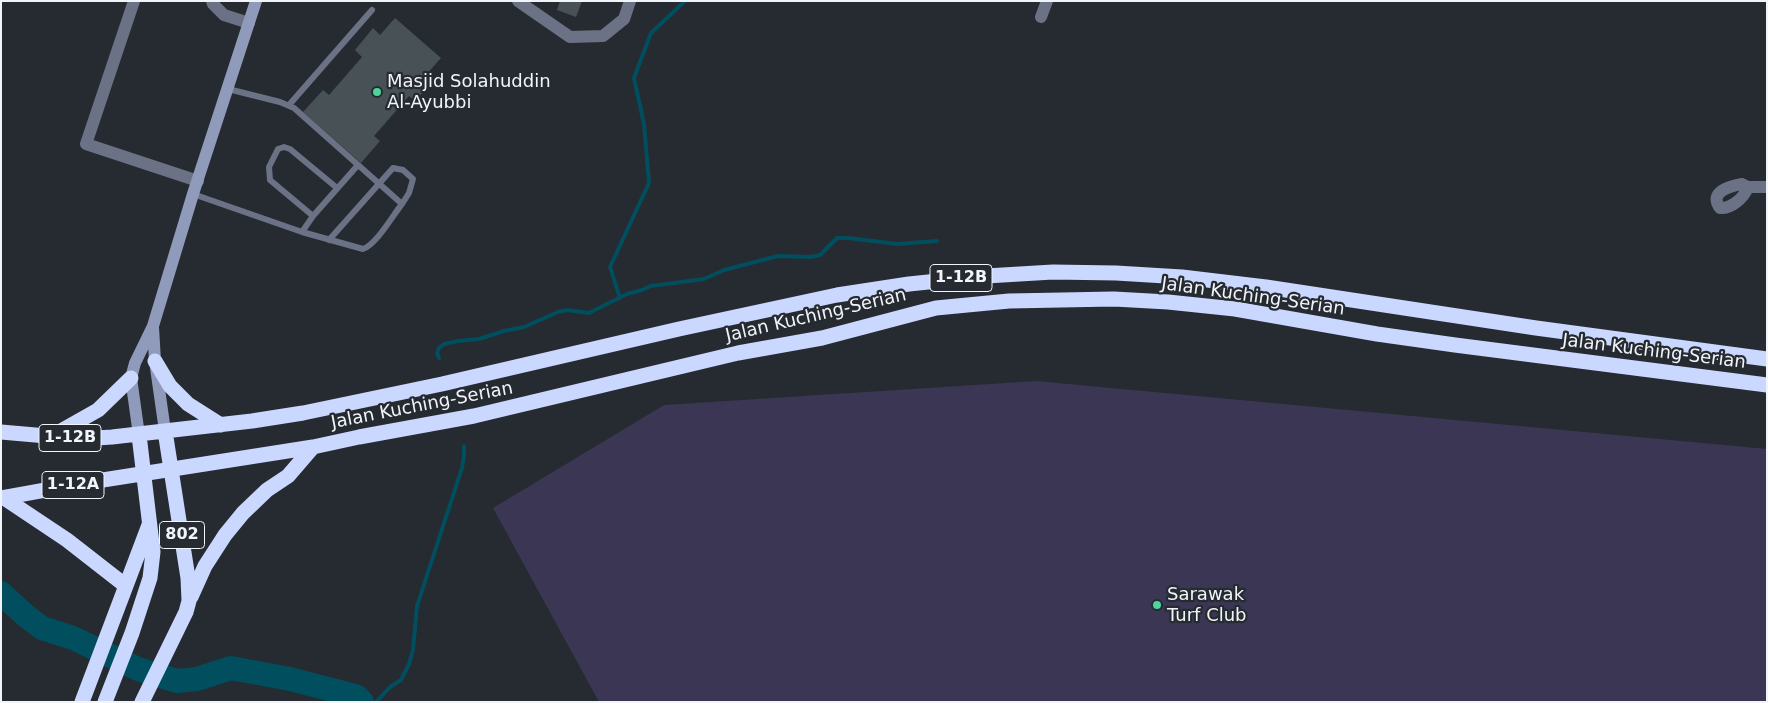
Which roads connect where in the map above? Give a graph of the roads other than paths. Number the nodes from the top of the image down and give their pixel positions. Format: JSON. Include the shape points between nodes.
{"nodes":[{"id":1,"x":134,"y":1,"type":"edge"},
{"id":2,"x":212,"y":1,"type":"edge"},
{"id":3,"x":256,"y":1,"type":"edge"},
{"id":4,"x":518,"y":1,"type":"edge"},
{"id":5,"x":542,"y":1,"type":"edge"},
{"id":6,"x":630,"y":1,"type":"edge"},
{"id":7,"x":1047,"y":1,"type":"edge"},
{"id":8,"x":372,"y":10,"type":"dead end"},
{"id":9,"x":538,"y":14,"type":"junction"},
{"id":10,"x":1041,"y":17,"type":"dead end"},
{"id":11,"x":249,"y":23,"type":"junction"},
{"id":12,"x":228,"y":89,"type":"junction"},
{"id":13,"x":289,"y":105,"type":"junction"},
{"id":14,"x":358,"y":165,"type":"junction"},
{"id":15,"x":198,"y":181,"type":"junction"},
{"id":16,"x":378,"y":183,"type":"junction"},
{"id":17,"x":1748,"y":187,"type":"dead end"},
{"id":18,"x":1767,"y":187,"type":"edge"},
{"id":19,"x":337,"y":188,"type":"junction"},
{"id":20,"x":193,"y":194,"type":"junction"},
{"id":21,"x":402,"y":204,"type":"junction"},
{"id":22,"x":313,"y":216,"type":"junction"},
{"id":23,"x":302,"y":232,"type":"junction"},
{"id":24,"x":329,"y":240,"type":"junction"},
{"id":25,"x":152,"y":326,"type":"junction"},
{"id":26,"x":1767,"y":359,"type":"edge"},
{"id":27,"x":154,"y":361,"type":"junction"},
{"id":28,"x":132,"y":378,"type":"junction"},
{"id":29,"x":1767,"y":385,"type":"edge"},
{"id":30,"x":221,"y":425,"type":"junction"},
{"id":31,"x":165,"y":431,"type":"junction"},
{"id":32,"x":1,"y":432,"type":"edge"},
{"id":33,"x":139,"y":435,"type":"junction"},
{"id":34,"x":50,"y":436,"type":"junction"},
{"id":35,"x":313,"y":447,"type":"junction"},
{"id":36,"x":172,"y":470,"type":"junction"},
{"id":37,"x":144,"y":475,"type":"junction"},
{"id":38,"x":3,"y":498,"type":"edge"},
{"id":39,"x":150,"y":521,"type":"junction"},
{"id":40,"x":126,"y":586,"type":"junction"},
{"id":41,"x":189,"y":600,"type":"junction"},
{"id":42,"x":142,"y":700,"type":"edge"},
{"id":43,"x":82,"y":702,"type":"edge"},
{"id":44,"x":105,"y":702,"type":"edge"}],
"edges":[{"from":1,"to":15,"type":"street","via":[[86,144]]},
{"from":2,"to":11,"type":"street","via":[[224,15]]},
{"from":3,"to":11,"type":"street"},
{"from":4,"to":9,"type":"street"},
{"from":5,"to":9,"type":"street"},
{"from":6,"to":9,"type":"street","via":[[624,19],[603,36],[570,37]]},
{"from":7,"to":10,"type":"street"},
{"from":8,"to":13,"type":"lane"},
{"from":11,"to":12,"type":"street"},
{"from":12,"to":13,"type":"lane"},
{"from":12,"to":15,"type":"street"},
{"from":13,"to":14,"type":"lane"},
{"from":14,"to":16,"type":"lane"},
{"from":14,"to":19,"type":"lane"},
{"from":15,"to":20,"type":"street"},
{"from":16,"to":21,"type":"lane"},
{"from":16,"to":21,"type":"lane","via":[[393,168],[403,170],[413,179]]},
{"from":16,"to":24,"type":"lane"},
{"from":17,"to":18,"type":"street"},
{"from":19,"to":22,"type":"lane"},
{"from":19,"to":22,"type":"lane","via":[[290,149],[278,149],[269,167],[270,180]]},
{"from":20,"to":23,"type":"lane"},
{"from":20,"to":25,"type":"street"},
{"from":21,"to":24,"type":"lane","via":[[366,248]]},
{"from":22,"to":23,"type":"lane"},
{"from":23,"to":24,"type":"lane"},
{"from":25,"to":27,"type":"street"},
{"from":25,"to":28,"type":"street"},
{"from":26,"to":30,"type":"highway","name":"Jalan Kuching-Serian","number":"1-12B","via":[[1536,328],[1266,286],[1182,277],[1053,272],[908,284],[836,295],[442,384],[303,413]]},
{"from":27,"to":30,"type":"highway","via":[[170,386],[188,404]]},
{"from":27,"to":31,"type":"street"},
{"from":28,"to":33,"type":"street"},
{"from":28,"to":34,"type":"highway","via":[[98,410]]},
{"from":29,"to":35,"type":"highway","name":"Jalan Kuching-Serian","number":"1-12A","via":[[1464,347],[1168,302],[1009,301],[936,308],[822,338],[738,353],[474,416]]},
{"from":30,"to":31,"type":"highway","name":"Jalan Kuching-Serian","number":"1-12B"},
{"from":31,"to":33,"type":"highway","name":"Jalan Kuching-Serian","number":"1-12B"},
{"from":31,"to":36,"type":"highway","number":"802"},
{"from":32,"to":34,"type":"highway","name":"Jalan Kuching-Serian","number":"1-12B"},
{"from":33,"to":34,"type":"highway","name":"Jalan Kuching-Serian","number":"1-12B","via":[[81,439]]},
{"from":33,"to":37,"type":"highway","number":"802"},
{"from":35,"to":36,"type":"highway","name":"Jalan Kuching-Serian","number":"1-12A"},
{"from":35,"to":41,"type":"highway","via":[[288,476],[267,490],[225,535]]},
{"from":36,"to":37,"type":"highway","name":"Jalan Kuching-Serian","number":"1-12A"},
{"from":36,"to":41,"type":"highway","number":"802"},
{"from":37,"to":38,"type":"highway","name":"Jalan Kuching-Serian","number":"1-12A"},
{"from":37,"to":39,"type":"highway","number":"802"},
{"from":38,"to":40,"type":"highway","via":[[67,540]]},
{"from":39,"to":40,"type":"highway","number":"802"},
{"from":39,"to":44,"type":"highway","number":"802","via":[[153,552],[150,578]]},
{"from":40,"to":43,"type":"highway","number":"802"},
{"from":41,"to":42,"type":"highway","number":"802"}]}
